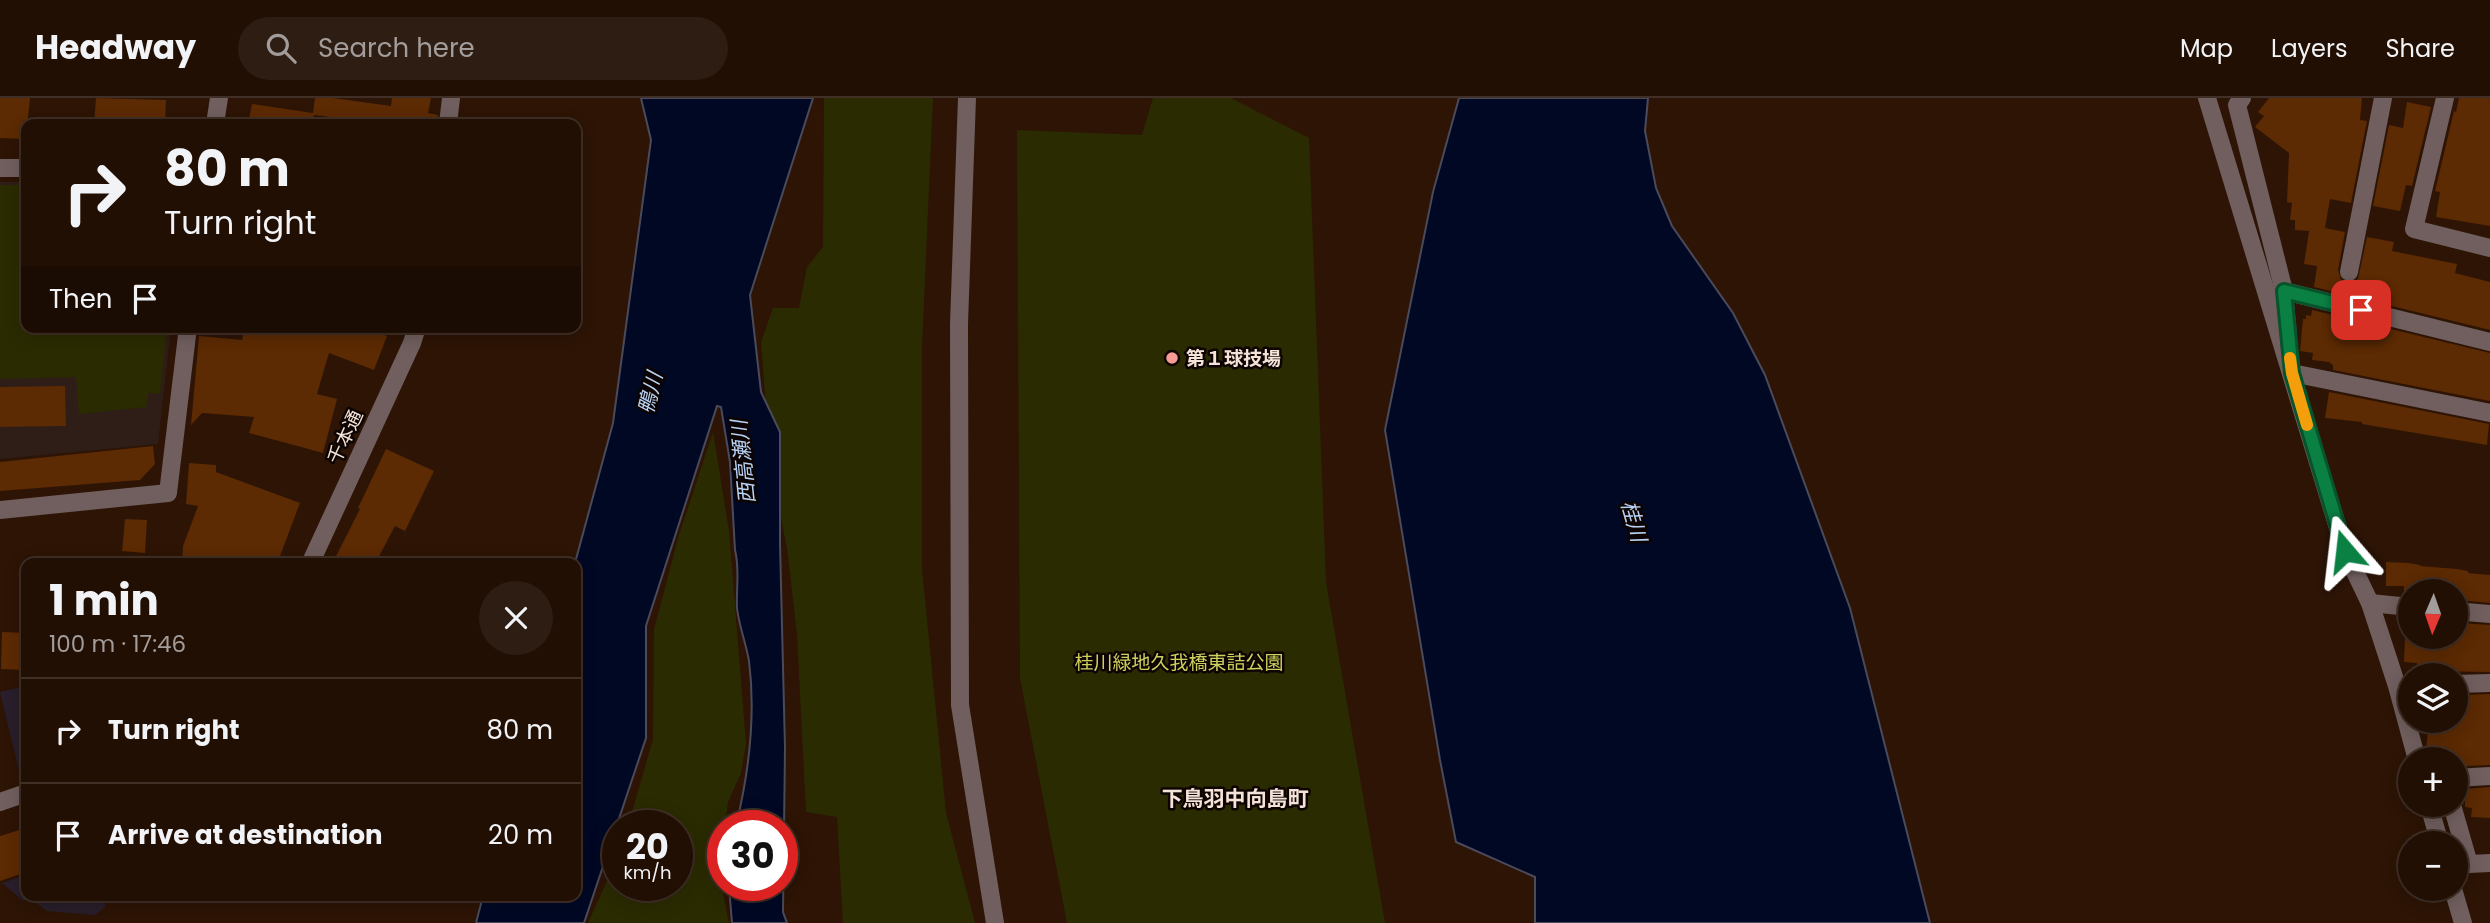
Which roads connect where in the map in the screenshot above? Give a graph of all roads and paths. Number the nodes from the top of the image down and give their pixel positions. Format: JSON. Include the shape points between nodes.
{"nodes":[{"id":1,"x":219,"y":98,"type":"edge"},
{"id":2,"x":451,"y":98,"type":"edge"},
{"id":3,"x":967,"y":98,"type":"edge"},
{"id":4,"x":2207,"y":98,"type":"edge"},
{"id":5,"x":2242,"y":98,"type":"edge"},
{"id":6,"x":2383,"y":98,"type":"edge"},
{"id":7,"x":2445,"y":98,"type":"edge"},
{"id":8,"x":216,"y":119,"type":"edge"},
{"id":9,"x":449,"y":119,"type":"edge"},
{"id":10,"x":0,"y":168,"type":"edge"},
{"id":11,"x":21,"y":168,"type":"edge"},
{"id":12,"x":2490,"y":248,"type":"edge"},
{"id":13,"x":2349,"y":272,"type":"dead end"},
{"id":14,"x":2284,"y":291,"type":"junction"},
{"id":15,"x":187,"y":333,"type":"edge"},
{"id":16,"x":415,"y":333,"type":"edge"},
{"id":17,"x":2490,"y":342,"type":"edge"},
{"id":18,"x":2292,"y":373,"type":"junction"},
{"id":19,"x":2490,"y":413,"type":"edge"},
{"id":20,"x":0,"y":510,"type":"edge"},
{"id":21,"x":313,"y":558,"type":"edge"},
{"id":22,"x":2370,"y":603,"type":"junction"},
{"id":23,"x":2398,"y":606,"type":"edge"},
{"id":24,"x":2468,"y":612,"type":"edge"},
{"id":25,"x":2490,"y":614,"type":"edge"},
{"id":26,"x":2398,"y":673,"type":"edge"},
{"id":27,"x":2490,"y":683,"type":"edge"},
{"id":28,"x":2468,"y":684,"type":"edge"},
{"id":29,"x":2490,"y":776,"type":"edge"},
{"id":30,"x":2468,"y":777,"type":"edge"},
{"id":31,"x":21,"y":795,"type":"edge"},
{"id":32,"x":0,"y":802,"type":"edge"},
{"id":33,"x":2490,"y":863,"type":"edge"},
{"id":34,"x":2468,"y":865,"type":"edge"},
{"id":35,"x":2457,"y":901,"type":"edge"},
{"id":36,"x":995,"y":923,"type":"edge"},
{"id":37,"x":2463,"y":923,"type":"edge"}],
"edges":[{"from":1,"to":8,"type":"street"},
{"from":2,"to":9,"type":"street"},
{"from":3,"to":36,"type":"street","via":[[959,324],[960,705]]},
{"from":4,"to":18,"type":"street"},
{"from":5,"to":14,"type":"street","via":[[2237,104]]},
{"from":6,"to":13,"type":"street"},
{"from":7,"to":12,"type":"street","via":[[2414,229]]},
{"from":10,"to":11,"type":"street"},
{"from":14,"to":17,"type":"street"},
{"from":14,"to":18,"type":"street"},
{"from":15,"to":20,"type":"street","via":[[168,493]]},
{"from":16,"to":21,"type":"street","name":"千本通"},
{"from":18,"to":19,"type":"street"},
{"from":18,"to":22,"type":"street","via":[[2345,551]]},
{"from":22,"to":23,"type":"street"},
{"from":22,"to":26,"type":"street"},
{"from":24,"to":25,"type":"street"},
{"from":27,"to":28,"type":"street"},
{"from":29,"to":30,"type":"street"},
{"from":31,"to":32,"type":"street"},
{"from":33,"to":34,"type":"street"},
{"from":35,"to":37,"type":"street"}]}
